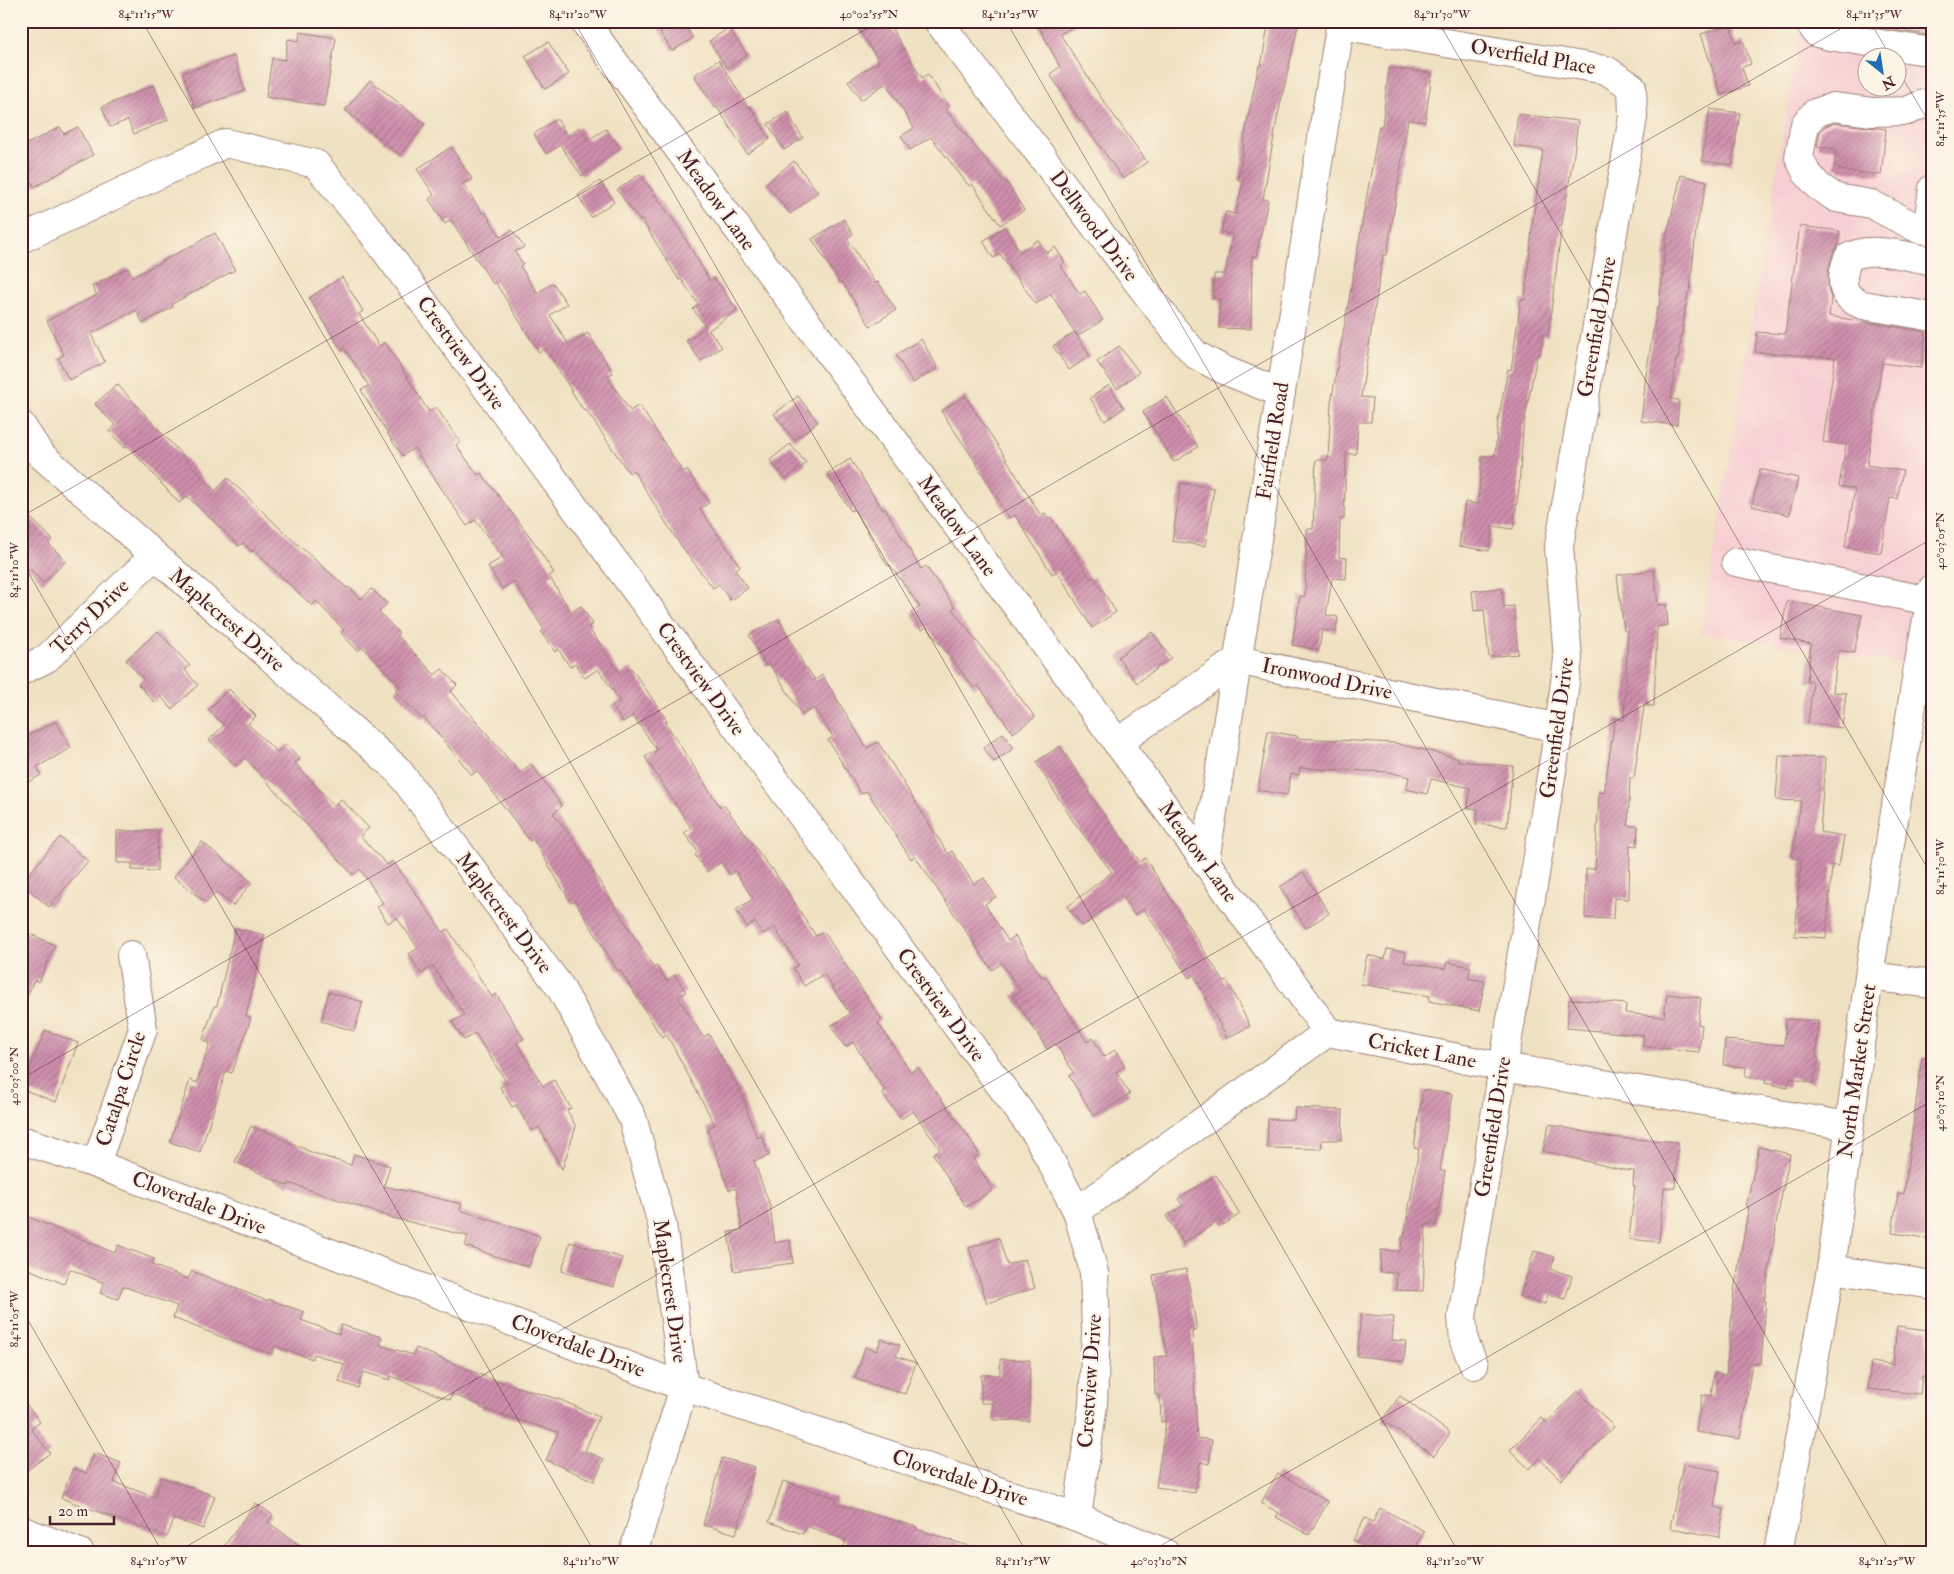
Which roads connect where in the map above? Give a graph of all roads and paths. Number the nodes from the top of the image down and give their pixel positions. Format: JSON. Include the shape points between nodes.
{"nodes":[{"id":1,"x":584,"y":21,"type":"edge"},
{"id":2,"x":938,"y":21,"type":"edge"},
{"id":3,"x":1341,"y":23,"type":"edge"},
{"id":4,"x":1821,"y":29,"type":"edge"},
{"id":5,"x":1933,"y":52,"type":"edge"},
{"id":6,"x":1632,"y":87,"type":"joint"},
{"id":7,"x":1933,"y":105,"type":"edge"},
{"id":8,"x":1933,"y":188,"type":"edge"},
{"id":9,"x":1930,"y":231,"type":"edge"},
{"id":10,"x":21,"y":240,"type":"edge"},
{"id":11,"x":1933,"y":261,"type":"edge"},
{"id":12,"x":1933,"y":317,"type":"edge"},
{"id":13,"x":1281,"y":393,"type":"junction"},
{"id":14,"x":21,"y":425,"type":"edge"},
{"id":15,"x":154,"y":556,"type":"junction"},
{"id":16,"x":1736,"y":562,"type":"dead end"},
{"id":17,"x":1932,"y":595,"type":"edge"},
{"id":18,"x":1236,"y":660,"type":"junction"},
{"id":19,"x":1926,"y":668,"type":"edge"},
{"id":20,"x":21,"y":670,"type":"edge"},
{"id":21,"x":1559,"y":728,"type":"junction"},
{"id":22,"x":1117,"y":743,"type":"junction"},
{"id":23,"x":1205,"y":861,"type":"junction"},
{"id":24,"x":131,"y":955,"type":"dead end"},
{"id":25,"x":1869,"y":976,"type":"junction"},
{"id":26,"x":1933,"y":984,"type":"edge"},
{"id":27,"x":1328,"y":1032,"type":"junction"},
{"id":28,"x":1503,"y":1067,"type":"junction"},
{"id":29,"x":1849,"y":1126,"type":"junction"},
{"id":30,"x":21,"y":1140,"type":"edge"},
{"id":31,"x":96,"y":1164,"type":"junction"},
{"id":32,"x":1077,"y":1211,"type":"junction"},
{"id":33,"x":1832,"y":1269,"type":"junction"},
{"id":34,"x":1933,"y":1285,"type":"edge"},
{"id":35,"x":1474,"y":1365,"type":"dead end"},
{"id":36,"x":684,"y":1386,"type":"junction"},
{"id":37,"x":1077,"y":1517,"type":"junction"},
{"id":38,"x":21,"y":1530,"type":"edge"},
{"id":39,"x":80,"y":1553,"type":"edge"},
{"id":40,"x":633,"y":1553,"type":"edge"},
{"id":41,"x":1166,"y":1553,"type":"edge"},
{"id":42,"x":1778,"y":1553,"type":"edge"}],
"edges":[{"from":1,"to":22,"type":"street","name":"Meadow Lane"},
{"from":2,"to":13,"type":"street","name":"Dellwood Drive","via":[[1196,355]]},
{"from":3,"to":6,"type":"street","name":"Overfield Place","via":[[1606,70]]},
{"from":3,"to":13,"type":"street","name":"Fairfield Road"},
{"from":4,"to":5,"type":"street"},
{"from":6,"to":21,"type":"street","name":"Greenfield Drive","via":[[1633,117],[1559,546],[1568,659]]},
{"from":7,"to":9,"type":"street","via":[[1924,104],[1907,111],[1872,112],[1833,107],[1814,113],[1804,124],[1799,157],[1819,187],[1836,198],[1871,204],[1918,229]]},
{"from":8,"to":9,"type":"street"},
{"from":10,"to":32,"type":"street","name":"Crestview Drive","via":[[226,143],[316,164],[377,239],[1037,1135]]},
{"from":11,"to":12,"type":"street","via":[[1856,252],[1848,258],[1843,282],[1844,290],[1853,302]]},
{"from":13,"to":18,"type":"street","name":"Fairfield Road"},
{"from":14,"to":15,"type":"street","name":"Maplecrest Drive","via":[[40,454]]},
{"from":15,"to":20,"type":"street","name":"Terry Drive","via":[[47,658]]},
{"from":15,"to":36,"type":"street","name":"Maplecrest Drive","via":[[397,769],[560,988],[632,1117],[662,1224]]},
{"from":16,"to":17,"type":"street"},
{"from":17,"to":19,"type":"street","name":"North Market Street"},
{"from":18,"to":21,"type":"street","name":"Ironwood Drive"},
{"from":18,"to":22,"type":"street","name":"Ironwood Drive"},
{"from":18,"to":23,"type":"street","name":"Fairfield Road"},
{"from":19,"to":25,"type":"street","name":"North Market Street"},
{"from":21,"to":28,"type":"street","name":"Greenfield Drive"},
{"from":22,"to":23,"type":"street","name":"Meadow Lane"},
{"from":23,"to":27,"type":"street","name":"Meadow Lane"},
{"from":24,"to":31,"type":"street","name":"Catalpa Circle","via":[[143,1028]]},
{"from":25,"to":26,"type":"street"},
{"from":25,"to":29,"type":"street","name":"North Market Street"},
{"from":27,"to":28,"type":"street","name":"Cricket Lane"},
{"from":27,"to":32,"type":"street"},
{"from":28,"to":29,"type":"street","name":"Cricket Lane"},
{"from":28,"to":35,"type":"street","name":"Greenfield Drive","via":[[1462,1317],[1464,1341]]},
{"from":29,"to":33,"type":"street","name":"North Market Street"},
{"from":30,"to":31,"type":"street","name":"Cloverdale Drive"},
{"from":31,"to":36,"type":"street","name":"Cloverdale Drive"},
{"from":32,"to":37,"type":"street","name":"Crestview Drive","via":[[1094,1272],[1096,1331],[1093,1405]]},
{"from":33,"to":34,"type":"street"},
{"from":33,"to":42,"type":"street","name":"North Market Street"},
{"from":36,"to":37,"type":"street","name":"Cloverdale Drive"},
{"from":36,"to":40,"type":"street","name":"Maplecrest Drive"},
{"from":37,"to":41,"type":"street","name":"Cloverdale Drive"},
{"from":38,"to":39,"type":"street"}]}
